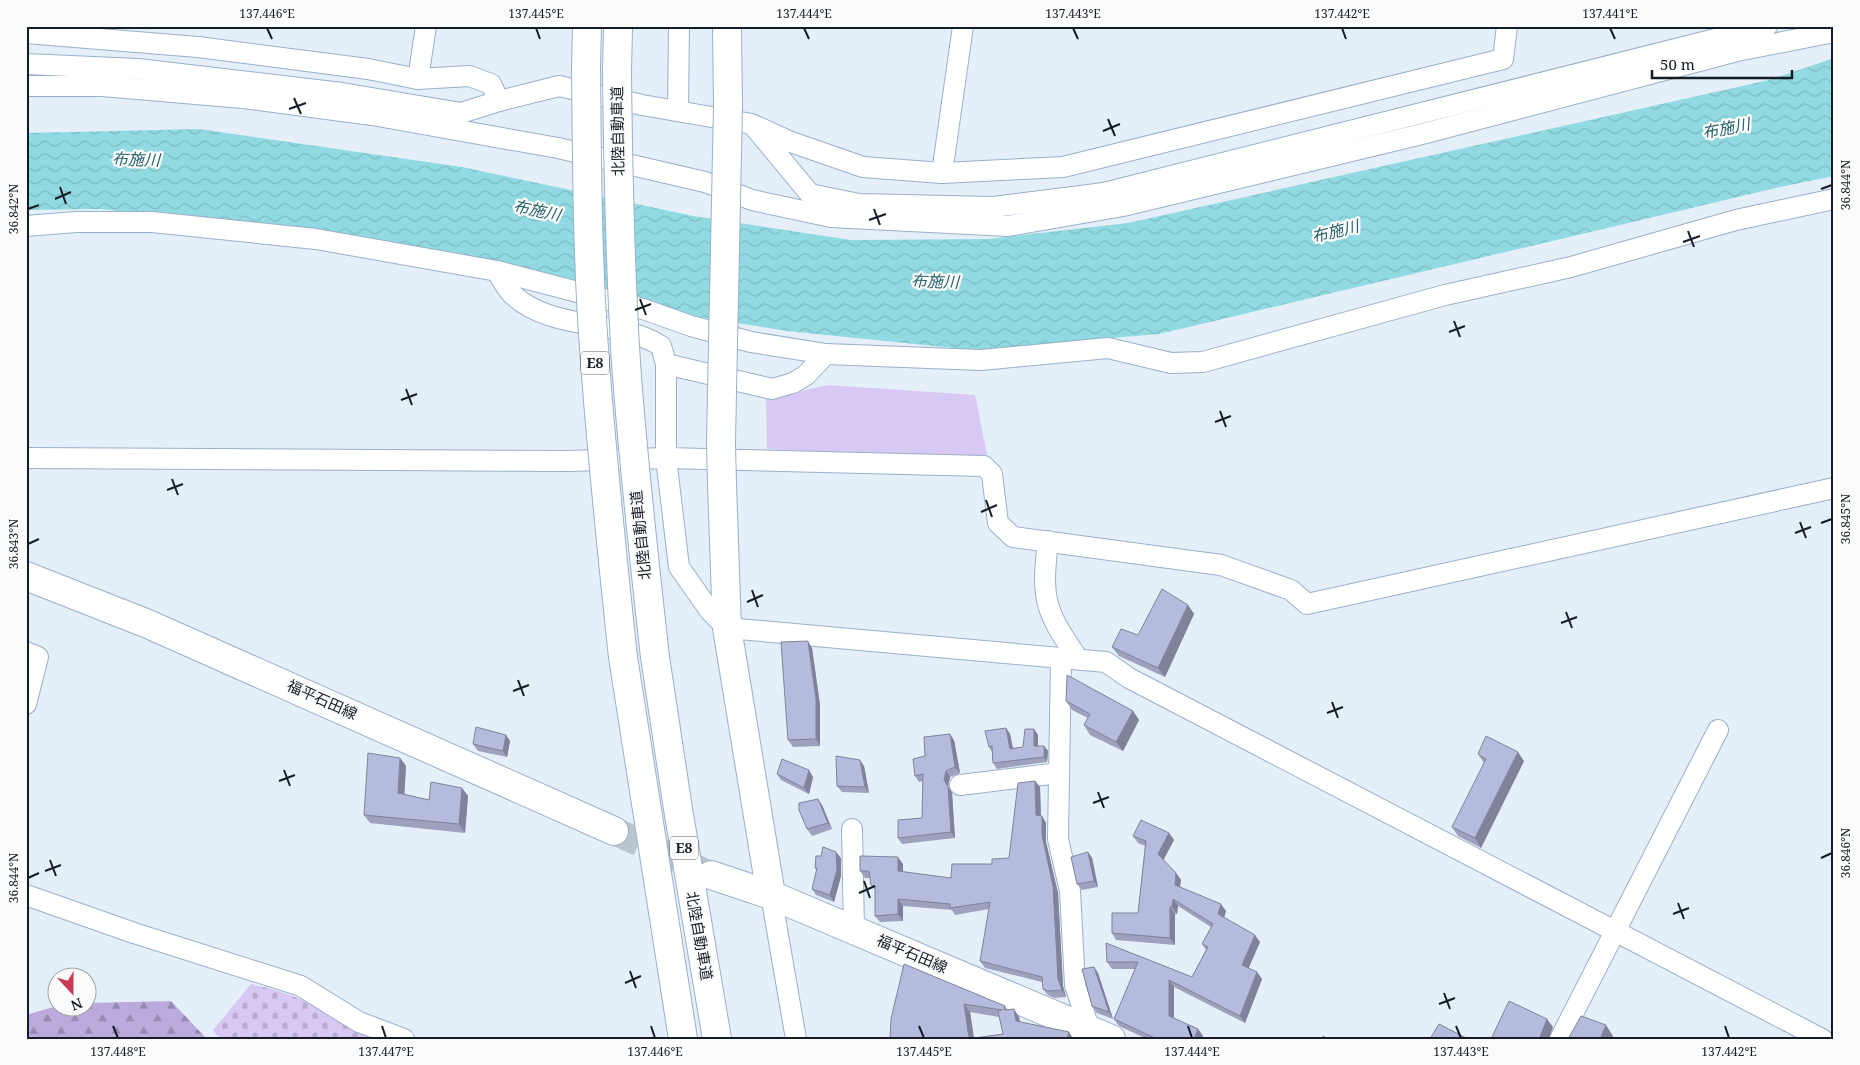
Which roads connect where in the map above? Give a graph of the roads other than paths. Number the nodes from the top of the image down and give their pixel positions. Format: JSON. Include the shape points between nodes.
{"nodes":[{"id":1,"x":426,"y":26,"type":"edge"},
{"id":2,"x":587,"y":26,"type":"edge"},
{"id":3,"x":618,"y":26,"type":"edge"},
{"id":4,"x":680,"y":26,"type":"edge"},
{"id":5,"x":727,"y":26,"type":"edge"},
{"id":6,"x":963,"y":26,"type":"edge"},
{"id":7,"x":1508,"y":26,"type":"edge"},
{"id":8,"x":1767,"y":26,"type":"edge"},
{"id":9,"x":1834,"y":32,"type":"edge"},
{"id":10,"x":26,"y":33,"type":"edge"},
{"id":11,"x":26,"y":64,"type":"edge"},
{"id":12,"x":418,"y":79,"type":"junction"},
{"id":13,"x":26,"y":86,"type":"edge"},
{"id":14,"x":499,"y":101,"type":"junction"},
{"id":15,"x":678,"y":110,"type":"junction"},
{"id":16,"x":752,"y":124,"type":"junction"},
{"id":17,"x":942,"y":173,"type":"junction"},
{"id":18,"x":1834,"y":199,"type":"edge"},
{"id":19,"x":26,"y":226,"type":"edge"},
{"id":20,"x":496,"y":271,"type":"junction"},
{"id":21,"x":826,"y":354,"type":"junction"},
{"id":22,"x":666,"y":364,"type":"junction"},
{"id":23,"x":26,"y":458,"type":"edge"},
{"id":24,"x":666,"y":458,"type":"junction"},
{"id":25,"x":1834,"y":488,"type":"edge"},
{"id":26,"x":1048,"y":541,"type":"junction"},
{"id":27,"x":26,"y":576,"type":"edge"},
{"id":28,"x":726,"y":628,"type":"junction"},
{"id":29,"x":26,"y":652,"type":"edge"},
{"id":30,"x":1069,"y":659,"type":"junction"},
{"id":31,"x":26,"y":704,"type":"edge"},
{"id":32,"x":1718,"y":730,"type":"dead end"},
{"id":33,"x":1059,"y":773,"type":"junction"},
{"id":34,"x":960,"y":785,"type":"dead end"},
{"id":35,"x":852,"y":829,"type":"dead end"},
{"id":36,"x":614,"y":832,"type":"tunnel mouth"},
{"id":37,"x":711,"y":875,"type":"tunnel mouth"},
{"id":38,"x":26,"y":895,"type":"edge"},
{"id":39,"x":771,"y":895,"type":"junction"},
{"id":40,"x":854,"y":930,"type":"junction"},
{"id":41,"x":1615,"y":931,"type":"junction"},
{"id":42,"x":1097,"y":1035,"type":"edge"},
{"id":43,"x":404,"y":1039,"type":"edge"},
{"id":44,"x":683,"y":1039,"type":"edge"},
{"id":45,"x":717,"y":1039,"type":"edge"},
{"id":46,"x":796,"y":1039,"type":"edge"},
{"id":47,"x":1560,"y":1039,"type":"edge"},
{"id":48,"x":1822,"y":1039,"type":"edge"}],
"edges":[{"from":1,"to":12,"type":"street"},
{"from":2,"to":44,"type":"main road","name":"北陸自動車道","number":"E8","bridge":true,"via":[[588,207],[606,508],[623,657]]},
{"from":3,"to":45,"type":"main road","name":"北陸自動車道","number":"E8","bridge":true,"via":[[619,213],[626,362],[638,506],[655,657]]},
{"from":4,"to":15,"type":"street"},
{"from":5,"to":28,"type":"main road","bridge":true,"via":[[721,443]]},
{"from":6,"to":17,"type":"street"},
{"from":7,"to":17,"type":"street","via":[[1503,59],[1062,167]]},
{"from":8,"to":16,"type":"street","via":[[1104,194],[994,207],[859,204],[810,194]]},
{"from":9,"to":13,"type":"street","via":[[1737,51],[1422,134],[1123,206],[1008,226],[831,216],[752,200],[705,182],[558,148],[372,115],[243,98],[102,86]]},
{"from":10,"to":12,"type":"street","via":[[198,47],[368,69]]},
{"from":11,"to":14,"type":"street","via":[[138,69],[342,93],[460,113]]},
{"from":12,"to":14,"type":"street","via":[[469,76],[491,84]]},
{"from":14,"to":15,"type":"street","via":[[559,86],[642,106]]},
{"from":15,"to":16,"type":"street"},
{"from":16,"to":17,"type":"street","via":[[791,142],[864,167]]},
{"from":18,"to":21,"type":"street","via":[[1736,220],[1571,267],[1445,295],[1203,362],[1171,363],[1108,348],[981,360]]},
{"from":19,"to":20,"type":"street","via":[[152,222],[316,239]]},
{"from":20,"to":21,"type":"street","via":[[643,309],[751,342]]},
{"from":20,"to":22,"type":"street","via":[[512,294],[535,309],[568,321],[649,338],[661,346]]},
{"from":21,"to":22,"type":"street","via":[[793,383],[772,389]]},
{"from":22,"to":24,"type":"street"},
{"from":23,"to":24,"type":"street"},
{"from":24,"to":26,"type":"street","via":[[984,466],[992,474],[998,523],[1013,536]]},
{"from":24,"to":28,"type":"street","via":[[679,567]]},
{"from":25,"to":26,"type":"street","via":[[1308,604],[1291,590],[1221,565]]},
{"from":26,"to":30,"type":"street","via":[[1047,602]]},
{"from":27,"to":36,"type":"main road","name":"福平石田線","via":[[148,624]]},
{"from":28,"to":30,"type":"street"},
{"from":28,"to":39,"type":"main road"},
{"from":29,"to":31,"type":"street","via":[[38,657]]},
{"from":30,"to":33,"type":"street"},
{"from":30,"to":41,"type":"street","via":[[1106,662],[1129,678]]},
{"from":32,"to":41,"type":"street"},
{"from":33,"to":34,"type":"street"},
{"from":33,"to":42,"type":"street","via":[[1058,839],[1070,891],[1075,985]]},
{"from":35,"to":40,"type":"street"},
{"from":37,"to":39,"type":"main road","name":"福平石田線"},
{"from":38,"to":43,"type":"street","via":[[301,986],[359,1022]]},
{"from":39,"to":40,"type":"main road","name":"福平石田線"},
{"from":39,"to":46,"type":"street"},
{"from":40,"to":42,"type":"main road","name":"福平石田線"},
{"from":41,"to":47,"type":"street"},
{"from":41,"to":48,"type":"street"}]}
